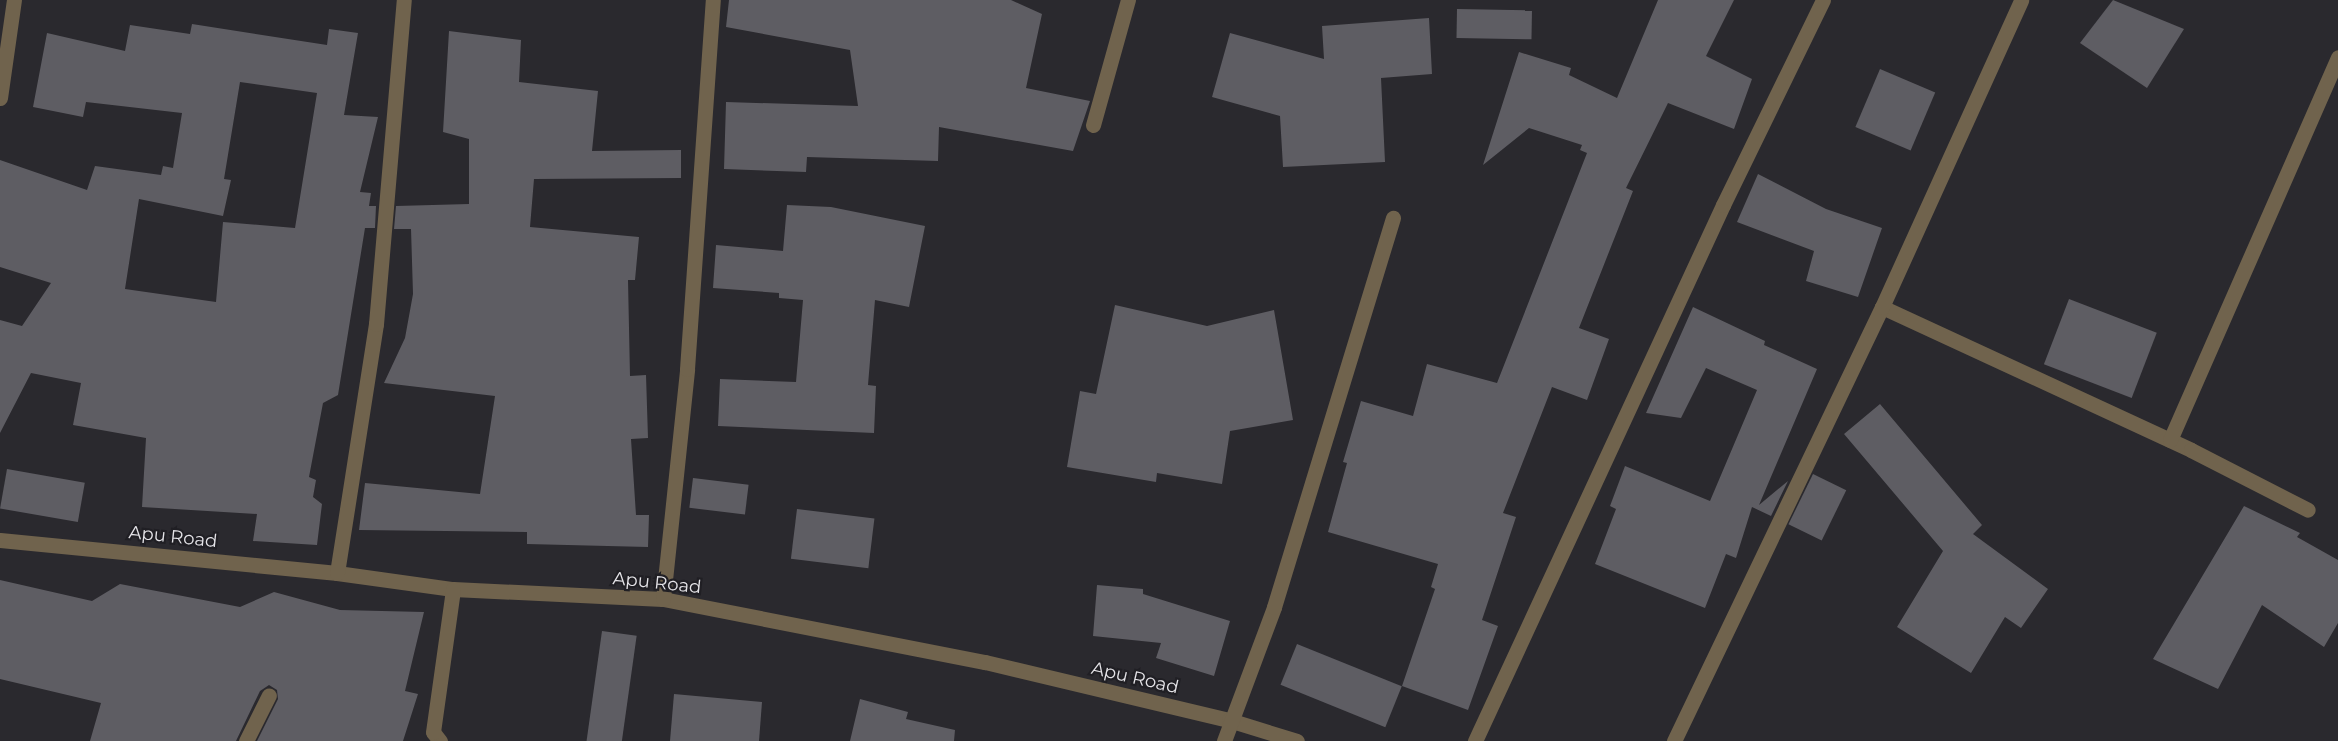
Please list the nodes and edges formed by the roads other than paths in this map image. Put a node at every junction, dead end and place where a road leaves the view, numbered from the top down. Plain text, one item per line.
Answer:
1 (14, 0) edge
2 (404, 0) edge
3 (713, 0) edge
4 (1128, 0) edge
5 (1823, 0) edge
6 (2021, 0) edge
7 (2338, 57) edge
8 (0, 98) edge
9 (1093, 125) dead end
10 (1393, 218) dead end
11 (1882, 307) junction
12 (2170, 440) junction
13 (2308, 510) dead end
14 (0, 540) edge
15 (338, 573) junction
16 (453, 589) junction
17 (663, 599) junction
18 (269, 695) dead end
19 (1229, 720) junction
20 (246, 741) edge
21 (440, 741) edge
22 (1224, 741) edge
23 (1297, 741) edge
24 (1475, 741) edge
25 (1674, 741) edge

1 - 8 street
2 - 15 street
3 - 17 street
4 - 9 street
5 - 24 street
6 - 11 street
7 - 12 street
10 - 19 street
11 - 12 street
11 - 25 street
12 - 13 street
14 - 15 street, Apu Road
15 - 16 street, Apu Road
16 - 17 street, Apu Road
16 - 21 street
17 - 19 street, Apu Road
18 - 20 street
19 - 22 street
19 - 23 street, Apu Road

